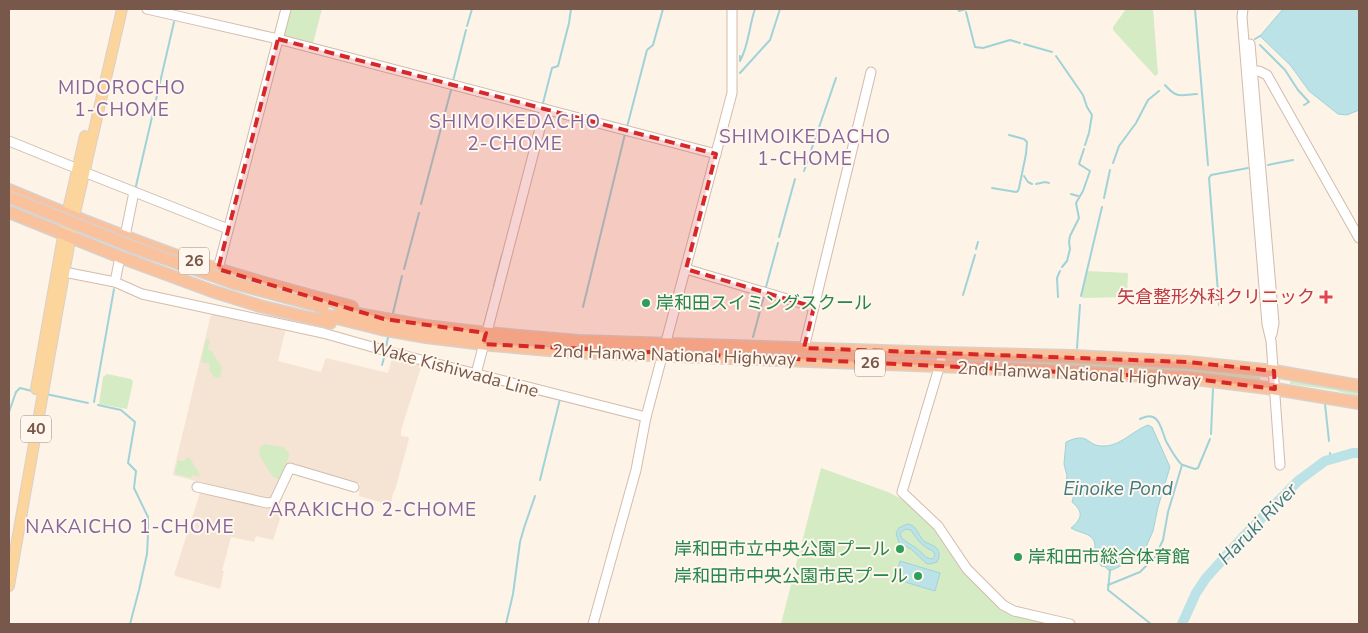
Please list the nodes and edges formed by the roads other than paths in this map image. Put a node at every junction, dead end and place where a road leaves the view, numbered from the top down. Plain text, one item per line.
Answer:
1 (115, 9) edge
2 (122, 9) edge
3 (147, 9) edge
4 (286, 9) edge
5 (732, 9) edge
6 (1244, 9) edge
7 (278, 39) junction
8 (871, 72) dead end
9 (1250, 72) junction
10 (545, 109) junction
11 (9, 141) edge
12 (716, 154) junction
13 (81, 170) junction
14 (9, 190) edge
15 (134, 192) junction
16 (9, 197) edge
17 (9, 204) edge
18 (9, 212) edge
19 (70, 215) junction
20 (228, 228) junction
21 (67, 236) junction
22 (125, 236) junction
23 (1359, 237) edge
24 (120, 257) junction
25 (218, 269) junction
26 (686, 269) junction
27 (60, 272) junction
28 (115, 282) junction
29 (814, 307) junction
30 (322, 311) junction
31 (383, 324) junction
32 (485, 339) junction
33 (666, 343) junction
34 (804, 348) junction
35 (943, 353) junction
36 (663, 354) junction
37 (940, 366) junction
38 (1274, 371) junction
39 (476, 374) junction
40 (1359, 386) edge
41 (1275, 388) junction
42 (1359, 403) edge
43 (646, 417) junction
44 (1280, 465) dead end
45 (197, 487) dead end
46 (354, 487) dead end
47 (9, 545) edge
48 (9, 586) edge
49 (593, 624) edge
50 (1070, 624) edge

1 - 13 main road, 40
2 - 13 main road, 40
3 - 7 street
4 - 7 street
5 - 12 street
6 - 9 street
7 - 10 street
7 - 20 street
8 - 29 street
9 - 23 street
9 - 38 street
10 - 12 street
10 - 32 street
11 - 13 street
12 - 26 street
13 - 15 street
13 - 19 main road, 40
14 - 19 highway, 26
15 - 20 street
15 - 22 street
16 - 30 highway, 2nd Hanwa National Highway / 26, bridge
17 - 30 highway, 2nd Hanwa National Highway / 26
18 - 21 highway, 26
19 - 21 main road, 40
19 - 22 highway, 26
20 - 25 street
21 - 24 highway, 26
21 - 27 main road, 40
22 - 25 highway, 26
24 - 28 street
24 - 31 highway, 26
25 - 31 highway, 26
26 - 29 street
26 - 33 street
27 - 28 street, Wake Kishiwada Line
27 - 47 main road, 40
27 - 48 main road, 40
28 - 39 street, Wake Kishiwada Line
29 - 34 street
30 - 31 highway, 2nd Hanwa National Highway / 26
31 - 32 highway, 2nd Hanwa National Highway / 26
32 - 33 highway, 2nd Hanwa National Highway / 26
32 - 36 highway, 2nd Hanwa National Highway / 26
32 - 39 street
33 - 34 highway, 2nd Hanwa National Highway / 26
33 - 36 street
34 - 35 highway, 2nd Hanwa National Highway / 26
35 - 37 street
35 - 38 highway, 2nd Hanwa National Highway / 26
36 - 37 highway, 2nd Hanwa National Highway / 26
36 - 43 street
37 - 41 highway, 2nd Hanwa National Highway / 26
37 - 50 street
38 - 40 highway, 2nd Hanwa National Highway / 26
38 - 41 street
39 - 43 street, Wake Kishiwada Line
41 - 42 highway, 2nd Hanwa National Highway / 26
41 - 44 street
43 - 49 street
45 - 46 street

